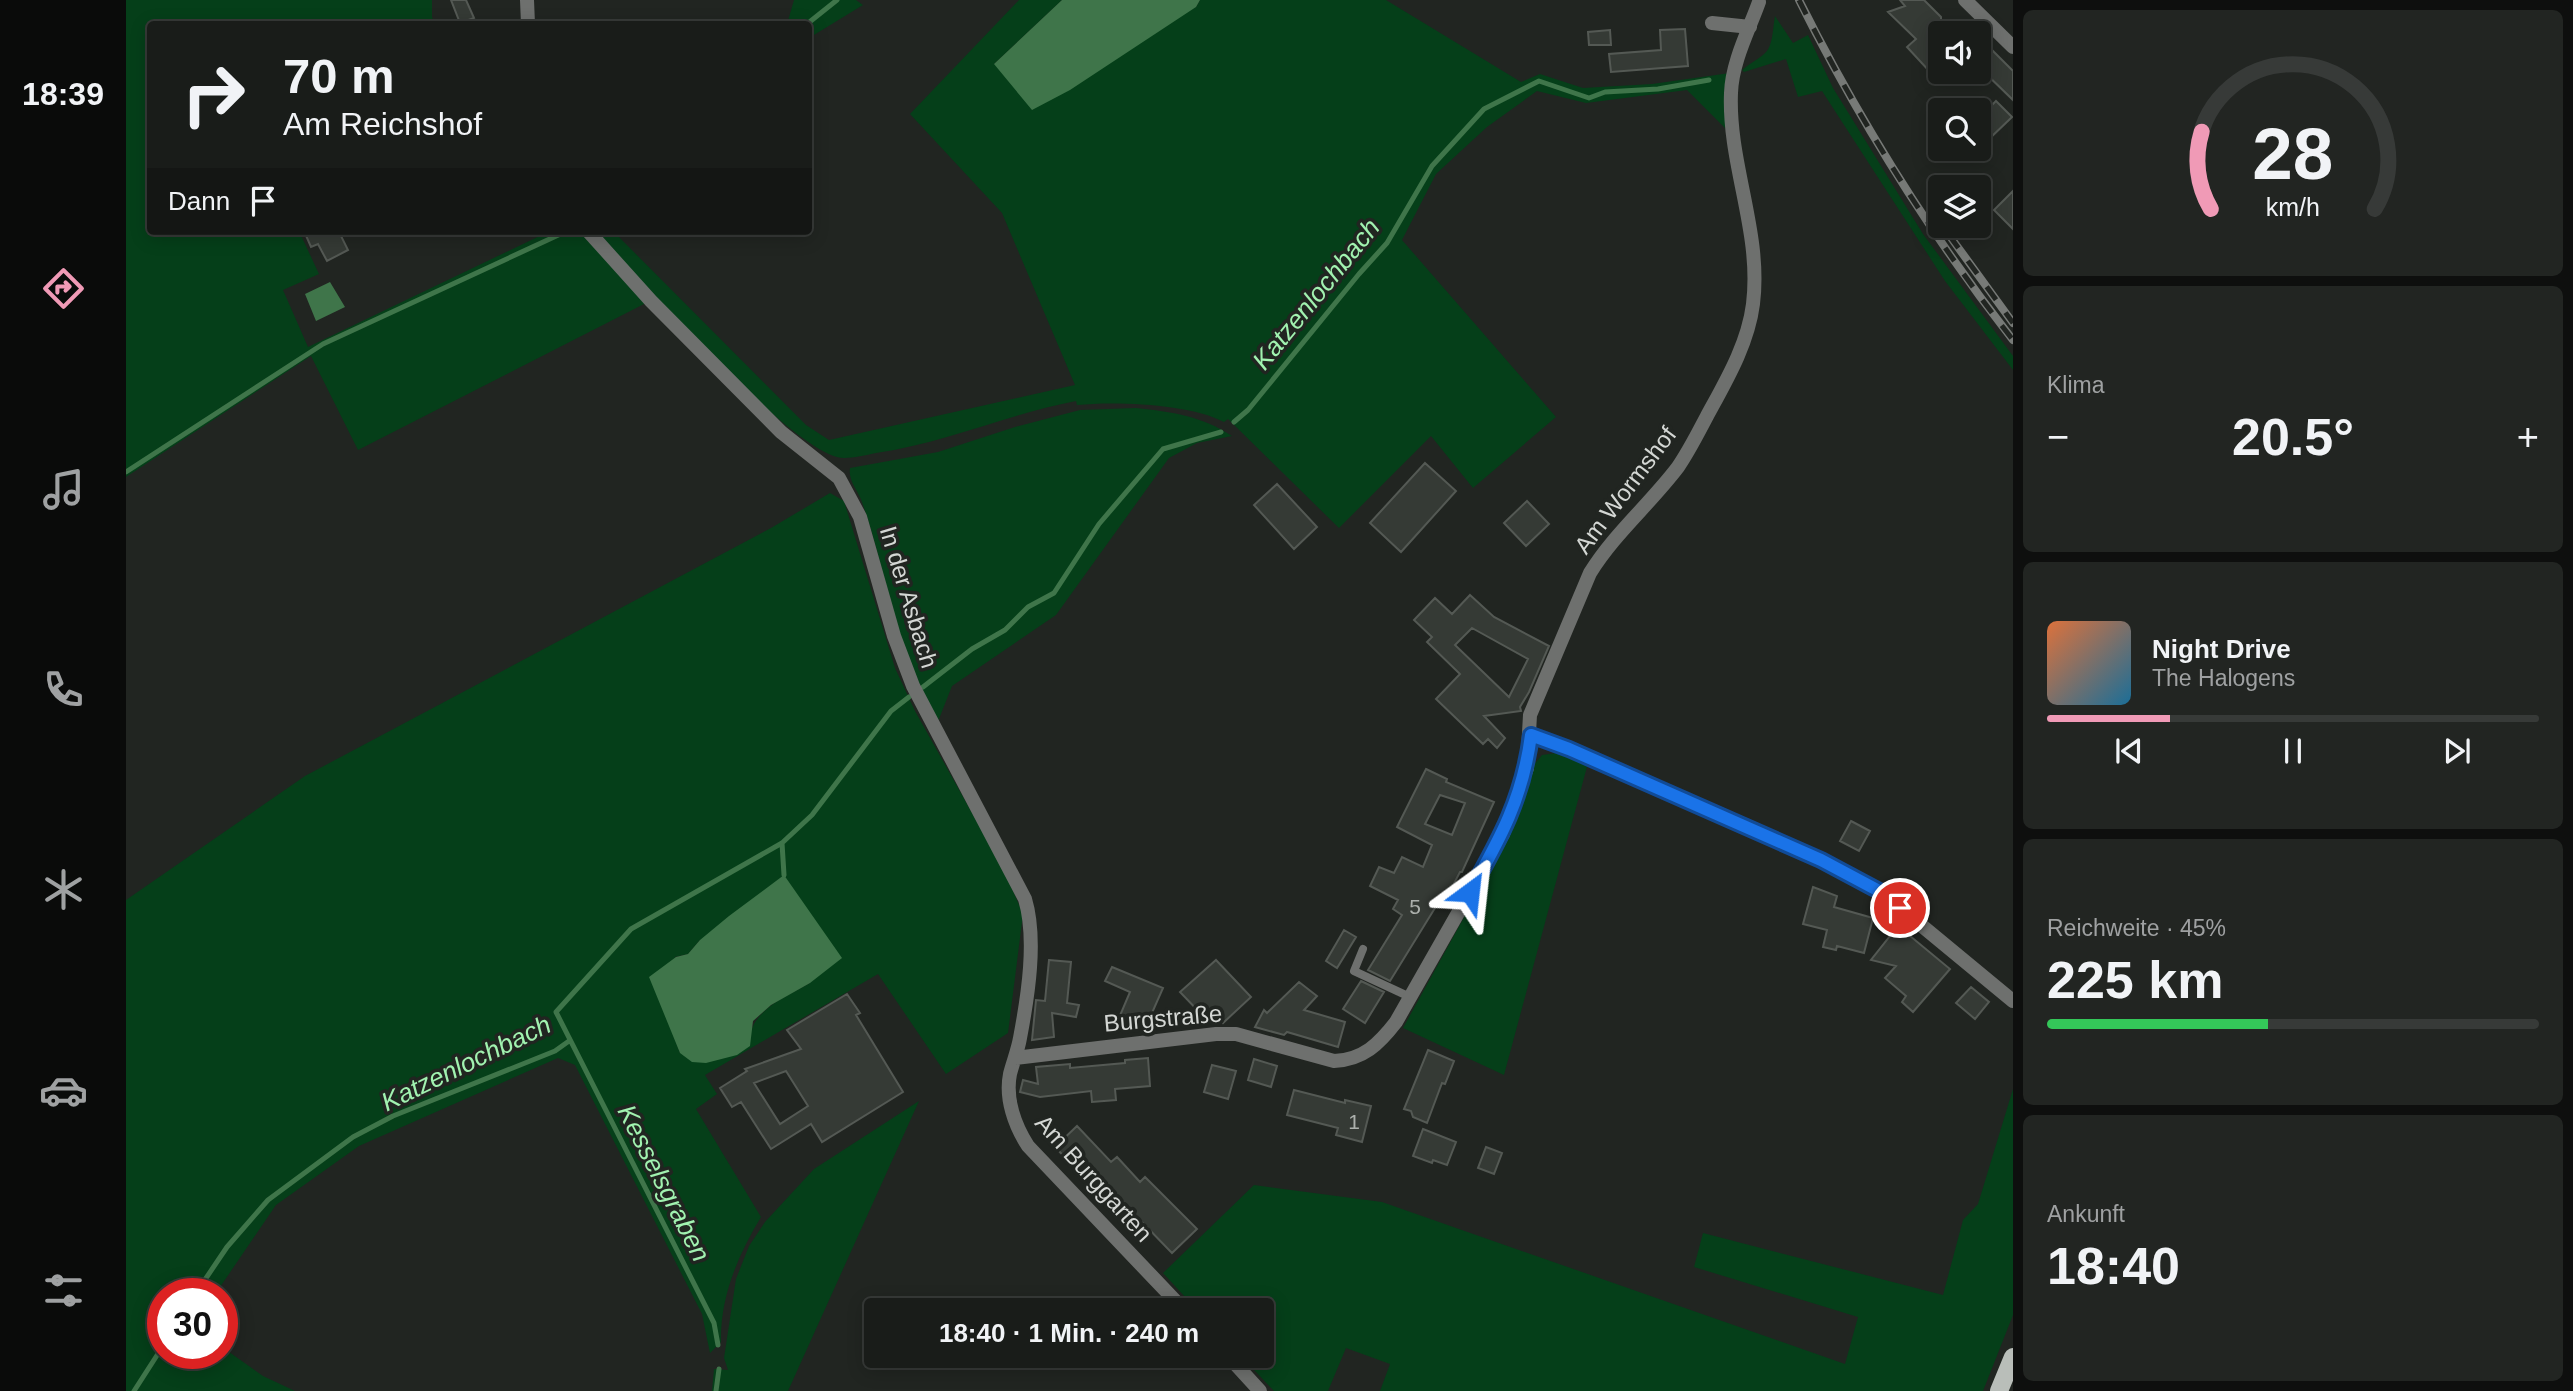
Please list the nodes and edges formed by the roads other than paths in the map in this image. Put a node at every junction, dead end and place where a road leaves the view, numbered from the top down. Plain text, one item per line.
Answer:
1 (527, 0) edge
2 (1965, 0) edge
3 (1759, 2) edge
4 (528, 21) edge
5 (1712, 23) dead end
6 (1750, 27) junction
7 (2013, 47) edge
8 (592, 235) edge
9 (1531, 735) junction
10 (1363, 950) dead end
11 (1410, 997) junction
12 (2013, 1002) edge
13 (1386, 1035) joint
14 (1015, 1058) junction
15 (1173, 1298) edge
16 (2013, 1357) edge
17 (1239, 1368) edge
18 (1260, 1391) edge
19 (1999, 1391) edge

1 - 4 street
2 - 7 street
3 - 6 street, Am Wormshof
5 - 6 street
6 - 9 street, Am Wormshof
8 - 14 street, In der Asbach
9 - 11 street, Am Wormshof
9 - 12 street
10 - 11 lane
11 - 13 street, Am Wormshof
13 - 14 street, Burgstraße
14 - 15 street, Am Burggarten
16 - 19 main road
17 - 18 street

